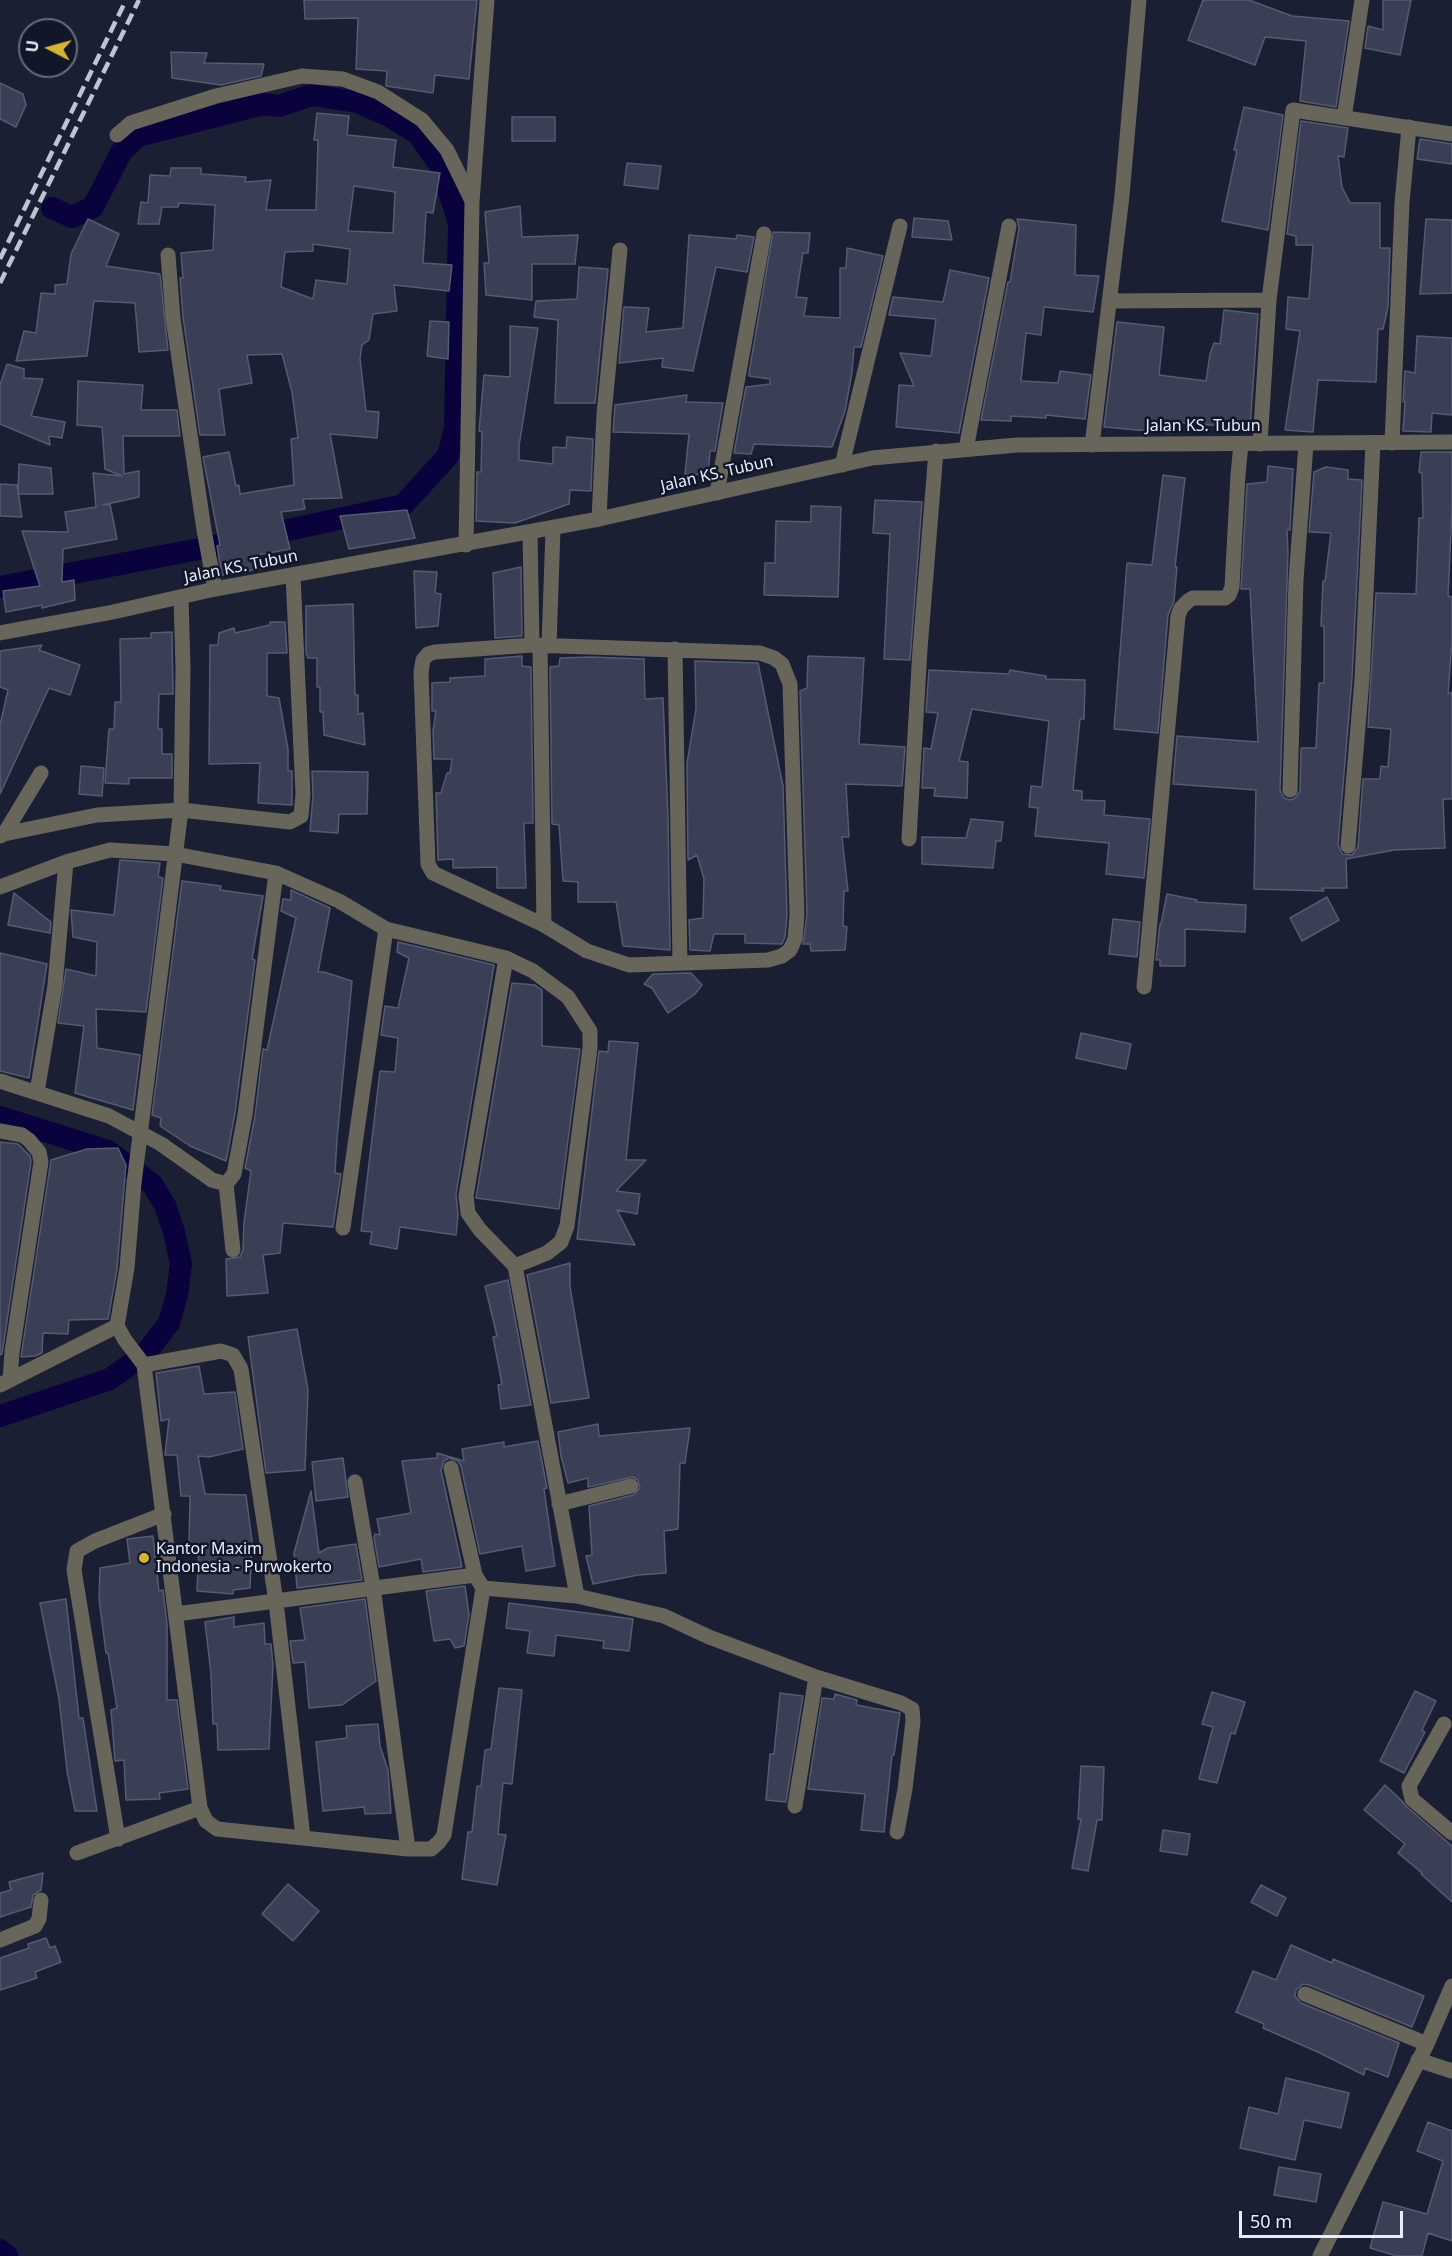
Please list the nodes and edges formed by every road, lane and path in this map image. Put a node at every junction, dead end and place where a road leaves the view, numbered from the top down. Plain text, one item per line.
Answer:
1 (487, 0) edge
2 (1139, 0) edge
3 (1362, 0) edge
4 (1344, 117) junction
5 (1409, 127) junction
6 (1452, 134) edge
7 (117, 135) dead end
8 (472, 202) junction
9 (900, 226) dead end
10 (1009, 226) dead end
11 (764, 234) dead end
12 (620, 250) dead end
13 (168, 255) dead end
14 (1269, 300) junction
15 (1109, 301) junction
16 (1392, 442) junction
17 (1452, 442) edge
18 (1373, 443) junction
19 (1241, 444) junction
20 (1260, 444) junction
21 (1306, 444) junction
22 (1092, 445) junction
23 (966, 448) junction
24 (936, 451) junction
25 (842, 465) junction
26 (717, 493) junction
27 (599, 519) junction
28 (554, 528) junction
29 (530, 532) junction
30 (466, 545) junction
31 (293, 575) junction
32 (215, 589) junction
33 (181, 598) junction
34 (0, 633) edge
35 (541, 646) junction
36 (675, 650) junction
37 (41, 773) dead end
38 (1290, 790) dead end
39 (179, 816) junction
40 (2, 835) edge
41 (909, 839) dead end
42 (1348, 846) dead end
43 (175, 851) junction
44 (66, 862) junction
45 (276, 873) junction
46 (0, 887) edge
47 (544, 925) junction
48 (386, 929) junction
49 (506, 958) junction
50 (680, 963) junction
51 (1144, 987) dead end
52 (0, 1081) edge
53 (37, 1092) junction
54 (0, 1131) edge
55 (140, 1136) junction
56 (226, 1184) junction
57 (343, 1228) dead end
58 (233, 1251) dead end
59 (515, 1266) junction
60 (117, 1326) junction
61 (143, 1363) junction
62 (5, 1382) edge
63 (451, 1468) dead end
64 (355, 1482) dead end
65 (630, 1486) dead end
66 (559, 1504) junction
67 (164, 1514) junction
68 (476, 1575) junction
69 (374, 1587) junction
70 (483, 1588) junction
71 (577, 1596) junction
72 (276, 1602) junction
73 (176, 1614) junction
74 (816, 1677) junction
75 (1444, 1724) dead end
76 (795, 1806) dead end
77 (201, 1808) junction
78 (897, 1832) dead end
79 (1452, 1833) edge
80 (303, 1837) junction
81 (118, 1839) junction
82 (408, 1849) junction
83 (77, 1853) dead end
84 (41, 1900) dead end
85 (0, 1940) edge
86 (1452, 1986) edge
87 (1305, 1994) dead end
88 (1427, 2044) junction
89 (1418, 2060) junction
90 (1452, 2071) edge
91 (1320, 2256) edge

1 - 8 street
2 - 15 street
3 - 4 street
4 - 5 street
4 - 14 street
5 - 6 street
5 - 16 street
7 - 8 street
8 - 30 street
9 - 25 street
10 - 23 street
11 - 26 street
12 - 27 street
13 - 32 street
14 - 15 street
14 - 20 street
15 - 22 street
16 - 17 street, Jalan KS. Tubun
16 - 18 street, Jalan KS. Tubun
18 - 21 street, Jalan KS. Tubun
18 - 42 street
19 - 20 street, Jalan KS. Tubun
19 - 22 street, Jalan KS. Tubun
19 - 51 street
20 - 21 street, Jalan KS. Tubun
21 - 38 street
22 - 23 street, Jalan KS. Tubun
23 - 24 street, Jalan KS. Tubun
24 - 25 street, Jalan KS. Tubun
24 - 41 street
25 - 26 street, Jalan KS. Tubun
26 - 27 street, Jalan KS. Tubun
27 - 28 street, Jalan KS. Tubun
28 - 29 street, Jalan KS. Tubun
28 - 35 street
29 - 30 street, Jalan KS. Tubun
29 - 35 street
30 - 31 street, Jalan KS. Tubun
31 - 32 street, Jalan KS. Tubun
31 - 39 street
32 - 33 street, Jalan KS. Tubun
33 - 34 street, Jalan KS. Tubun
33 - 39 street
35 - 36 street
35 - 47 street
35 - 47 street
36 - 50 street
36 - 50 street
37 - 40 street
39 - 40 street
39 - 43 street
43 - 44 street
43 - 45 street
43 - 55 street
44 - 46 street
44 - 53 street
45 - 48 street
45 - 56 street
47 - 50 street
48 - 49 street
48 - 57 street
49 - 59 street
49 - 59 street
52 - 53 street
53 - 55 street
54 - 62 street
55 - 56 street
55 - 60 street
56 - 58 street
59 - 66 street
60 - 61 street
60 - 62 street
61 - 67 street
61 - 72 street
63 - 68 street
64 - 69 street
65 - 66 street
66 - 71 street
67 - 73 street
67 - 81 street
68 - 69 street
68 - 70 street
69 - 72 street
69 - 82 street
70 - 71 street
70 - 82 street
71 - 74 street
72 - 73 street
72 - 80 street
73 - 77 street
74 - 76 street
74 - 78 street
75 - 79 street
77 - 80 street
77 - 81 street
80 - 82 street
81 - 83 street
84 - 85 street
86 - 88 street
87 - 88 street
88 - 89 street
89 - 90 street
89 - 91 street

